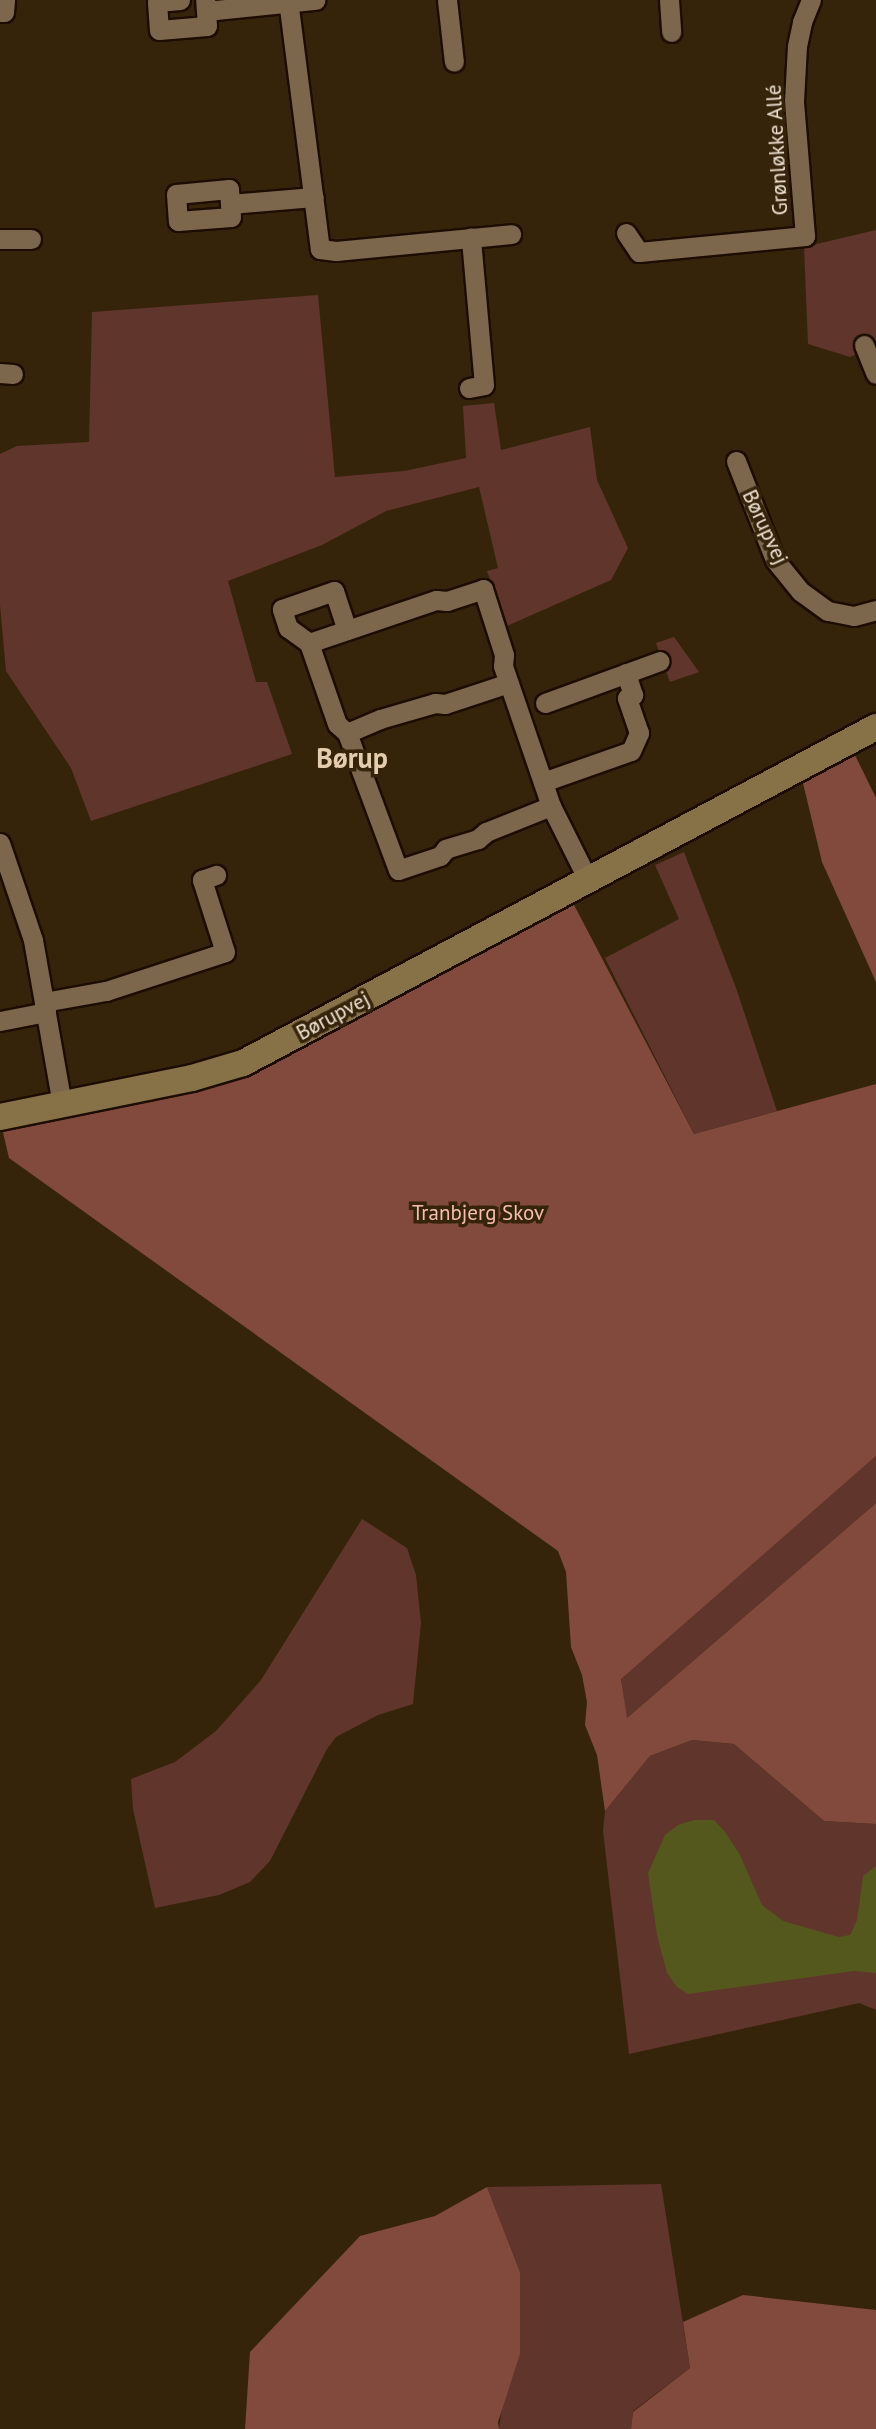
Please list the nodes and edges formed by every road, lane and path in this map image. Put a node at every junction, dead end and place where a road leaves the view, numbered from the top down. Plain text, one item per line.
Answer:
1 (5, 0) edge
2 (180, 0) edge
3 (315, 0) edge
4 (447, 0) edge
5 (669, 0) edge
6 (811, 0) edge
7 (289, 1) edge
8 (205, 5) edge
9 (0, 12) edge
10 (671, 32) dead end
11 (454, 62) dead end
12 (314, 197) junction
13 (230, 204) dead end
14 (626, 233) dead end
15 (511, 234) dead end
16 (471, 238) junction
17 (0, 239) edge
18 (32, 240) dead end
19 (864, 345) dead end
20 (876, 374) edge
21 (469, 388) dead end
22 (736, 461) dead end
23 (876, 610) edge
24 (347, 629) junction
25 (309, 643) junction
26 (660, 661) dead end
27 (626, 673) junction
28 (509, 683) junction
29 (545, 703) dead end
30 (876, 727) edge
31 (347, 733) junction
32 (543, 782) junction
33 (551, 806) junction
34 (0, 844) edge
35 (216, 875) dead end
36 (587, 880) junction
37 (45, 1007) junction
38 (0, 1021) edge
39 (62, 1105) junction
40 (0, 1117) edge

1 - 9 street
2 - 8 street
3 - 7 street
4 - 11 street
5 - 10 street
6 - 14 street, Grønløkke Allé
7 - 8 street
7 - 12 street
12 - 13 street
12 - 16 street
15 - 16 street
16 - 21 street
17 - 18 street
19 - 20 street
22 - 23 street, Børupvej
24 - 25 street
24 - 25 street
24 - 28 street
25 - 31 street
26 - 27 street
27 - 29 street
27 - 32 street
28 - 31 street
28 - 32 street
30 - 36 street, Børupvej
31 - 33 street
32 - 33 street
33 - 36 street
34 - 37 street
35 - 37 street
36 - 39 street, Børupvej
37 - 38 street
37 - 39 street
39 - 40 street, Børupvej

